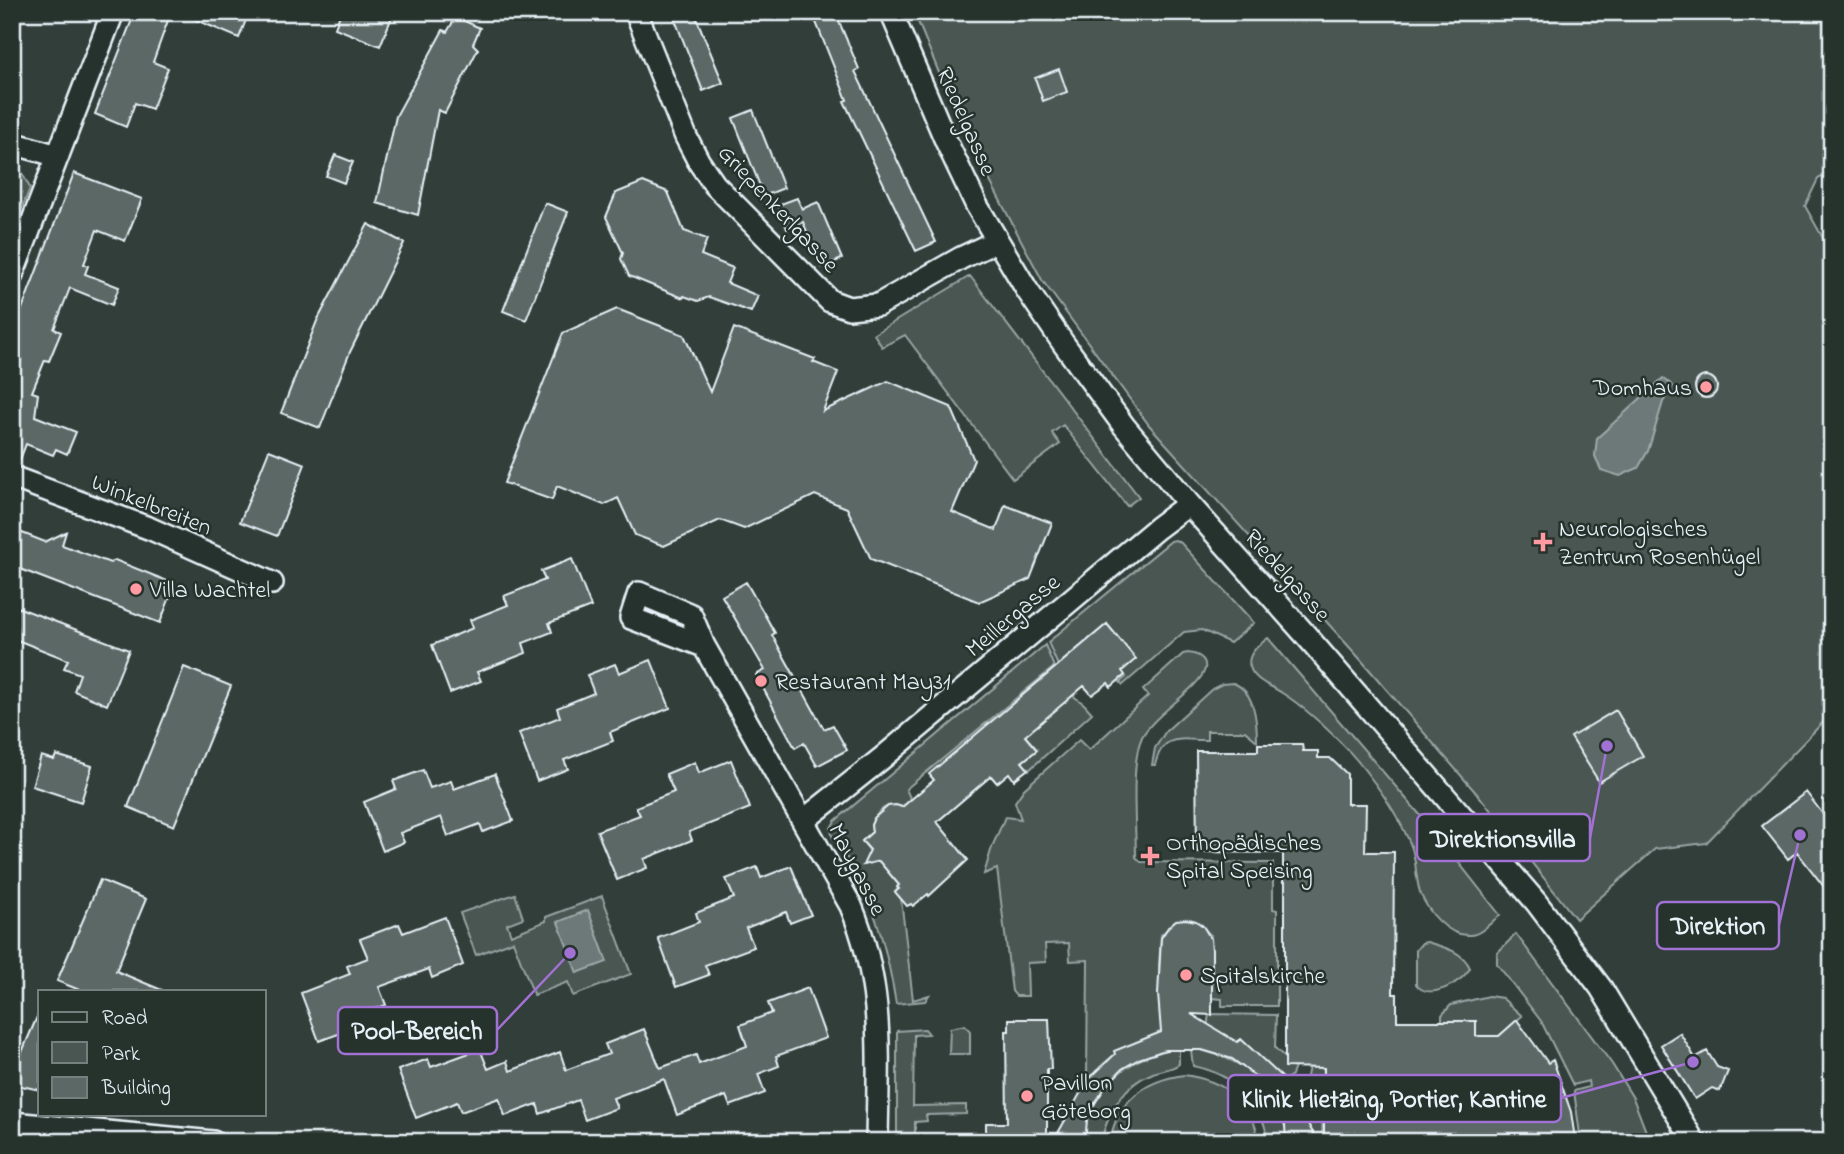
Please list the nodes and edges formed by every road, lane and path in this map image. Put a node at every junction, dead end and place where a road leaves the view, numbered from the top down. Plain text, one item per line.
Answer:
1 (113, 12) edge
2 (636, 12) edge
3 (891, 12) edge
4 (12, 143) edge
5 (58, 156) junction
6 (997, 241) junction
7 (12, 275) edge
8 (12, 477) edge
9 (1189, 504) junction
10 (272, 583) dead end
11 (704, 646) dead end
12 (803, 821) junction
13 (12, 1123) edge
14 (213, 1142) edge
15 (877, 1142) edge
16 (1694, 1142) edge

1 - 5 street
2 - 6 street, Griepenkerlgasse
3 - 6 street, Riedelgasse
4 - 5 street
5 - 7 street
6 - 9 street, Riedelgasse
8 - 10 street, Winkelbreiten
9 - 12 street, Meillergasse
9 - 16 street, Riedelgasse
11 - 12 street, Maygasse
12 - 15 street, Maygasse
13 - 14 street

